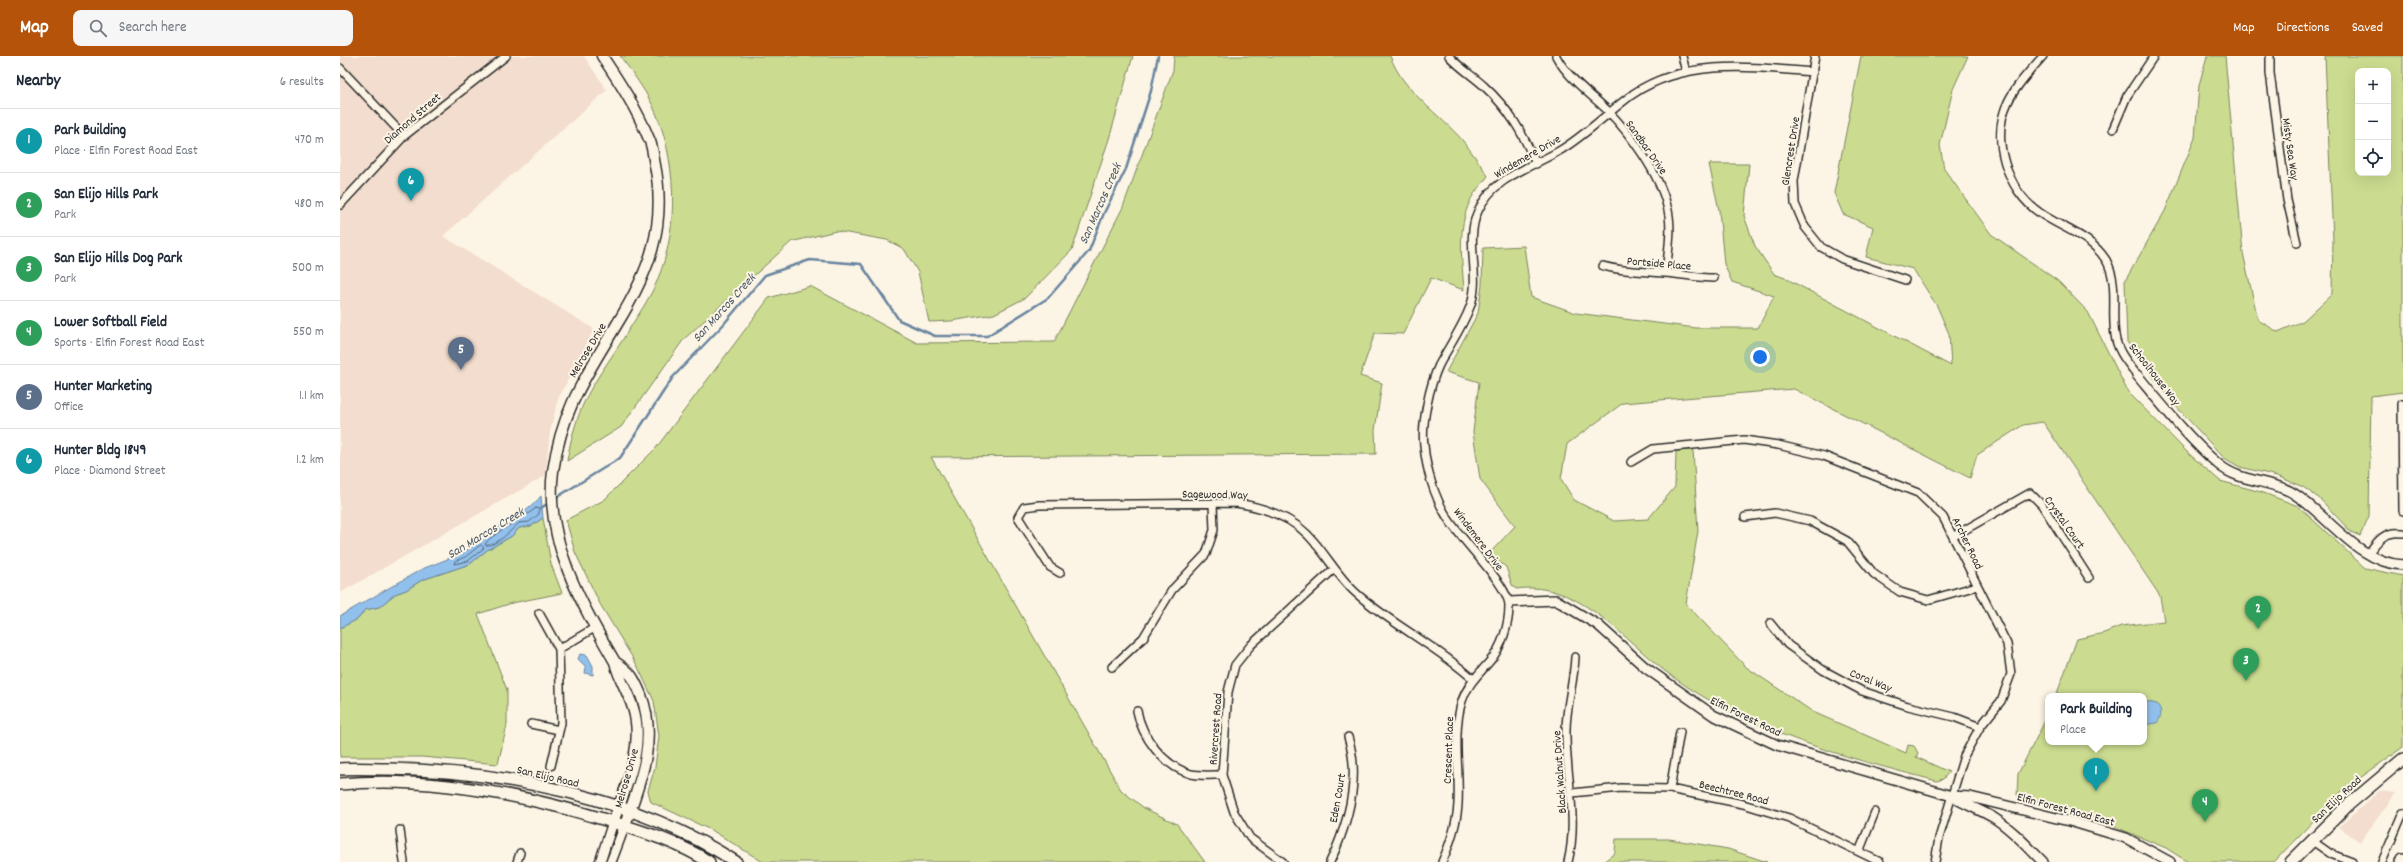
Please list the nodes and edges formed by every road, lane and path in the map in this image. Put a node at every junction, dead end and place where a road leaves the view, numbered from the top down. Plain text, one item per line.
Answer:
1 (506, 56) edge
2 (602, 56) edge
3 (1449, 56) edge
4 (1556, 56) edge
5 (1682, 56) edge
6 (1815, 56) edge
7 (2043, 56) edge
8 (2154, 56) edge
9 (2270, 56) edge
10 (340, 68) edge
11 (1686, 72) junction
12 (1813, 72) junction
13 (1609, 113) junction
14 (2113, 129) dead end
15 (404, 136) junction
16 (1536, 164) junction
17 (340, 205) edge
18 (2297, 243) dead end
19 (1603, 266) dead end
20 (1666, 273) junction
21 (1714, 278) dead end
22 (1905, 280) dead end
23 (2137, 375) joint
24 (2402, 404) dead end
25 (2403, 427) edge
26 (1631, 462) dead end
27 (2403, 489) edge
28 (1213, 504) junction
29 (2403, 511) edge
30 (1745, 517) dead end
31 (2403, 533) edge
32 (1954, 536) junction
33 (2368, 554) junction
34 (2403, 565) edge
35 (1334, 569) junction
36 (1060, 573) dead end
37 (2089, 578) dead end
38 (1977, 586) junction
39 (1510, 602) junction
40 (539, 613) dead end
41 (1770, 623) dead end
42 (596, 627) junction
43 (559, 649) junction
44 (1575, 657) dead end
45 (615, 662) junction
46 (1112, 667) dead end
47 (1473, 679) junction
48 (1137, 711) dead end
49 (530, 724) dead end
50 (1980, 727) junction
51 (559, 730) junction
52 (1680, 732) dead end
53 (1348, 737) dead end
54 (2403, 759) edge
55 (551, 766) dead end
56 (340, 769) edge
57 (1222, 775) junction
58 (340, 784) edge
59 (1670, 789) junction
60 (1572, 793) junction
61 (1952, 796) junction
62 (618, 808) junction
63 (630, 811) junction
64 (1875, 812) dead end
65 (2403, 813) edge
66 (613, 822) junction
67 (625, 825) junction
68 (400, 830) dead end
69 (2311, 840) junction
70 (1859, 852) junction
71 (520, 853) dead end
72 (404, 862) edge
73 (517, 862) edge
74 (600, 862) edge
75 (611, 862) edge
76 (710, 862) edge
77 (736, 862) edge
78 (1283, 862) edge
79 (1330, 862) edge
80 (1442, 862) edge
81 (1568, 862) edge
82 (1880, 862) edge
83 (1935, 862) edge
84 (2043, 862) edge
85 (2170, 862) edge
86 (2291, 862) edge
87 (2352, 862) edge
88 (2382, 862) edge

1 - 15 street, Diamond Street
2 - 42 main road, Melrose Drive
3 - 16 street
4 - 13 street, Sandbar Drive
5 - 11 street
6 - 12 street, Glencrest Drive
7 - 23 street, Schoolhouse Way
8 - 14 street
9 - 18 street, Misty Sea Way
10 - 15 street
11 - 12 street, Windemere Drive
11 - 13 street, Windemere Drive
12 - 22 street, Glencrest Drive
13 - 16 street, Windemere Drive
13 - 20 street, Sandbar Drive
15 - 17 street, Diamond Street
16 - 39 street, Windemere Drive
19 - 20 street, Portside Place
20 - 21 street, Portside Place
23 - 33 street, Schoolhouse Way
24 - 25 street
25 - 27 street
26 - 32 street, Archer Road
27 - 29 street
28 - 35 street, Sagewood Way
28 - 36 street, Sagewood Way
28 - 46 street
30 - 38 street
31 - 33 street
32 - 37 street, Crystal Court
32 - 38 street, Archer Road
33 - 34 street, Schoolhouse Way
35 - 47 street, Sagewood Way
35 - 57 street, Rivercrest Road
38 - 50 street, Archer Road
39 - 47 street, Crescent Place
39 - 61 street, Elfin Forest Road
40 - 43 street
41 - 50 street, Coral Way
42 - 43 street
42 - 45 main road, Melrose Drive
43 - 51 street
44 - 60 street, Black Walnut Drive
45 - 62 main road, Melrose Drive
45 - 63 main road, Melrose Drive
47 - 80 street, Crescent Place
48 - 57 street
49 - 51 street
50 - 61 street, Archer Road
51 - 55 street
52 - 59 street
53 - 79 street, Eden Court
54 - 69 main road, San Elijo Road
56 - 62 main road, San Elijo Road
57 - 78 street, Rivercrest Road
58 - 66 main road
59 - 60 street, Beechtree Road
59 - 70 street, Beechtree Road
60 - 81 street, Black Walnut Drive
61 - 83 street, Archer Road
61 - 84 street
61 - 85 street, Elfin Forest Road East
62 - 63 main road, San Elijo Road
62 - 66 main road, Melrose Drive
63 - 67 main road, Melrose Drive
63 - 77 main road, San Elijo Road
64 - 70 street
65 - 88 street
66 - 67 main road
66 - 74 street
67 - 75 street, Melrose Drive
67 - 76 main road
68 - 72 street
69 - 86 main road, San Elijo Road
69 - 87 street
70 - 82 street, Beechtree Road
71 - 73 street

